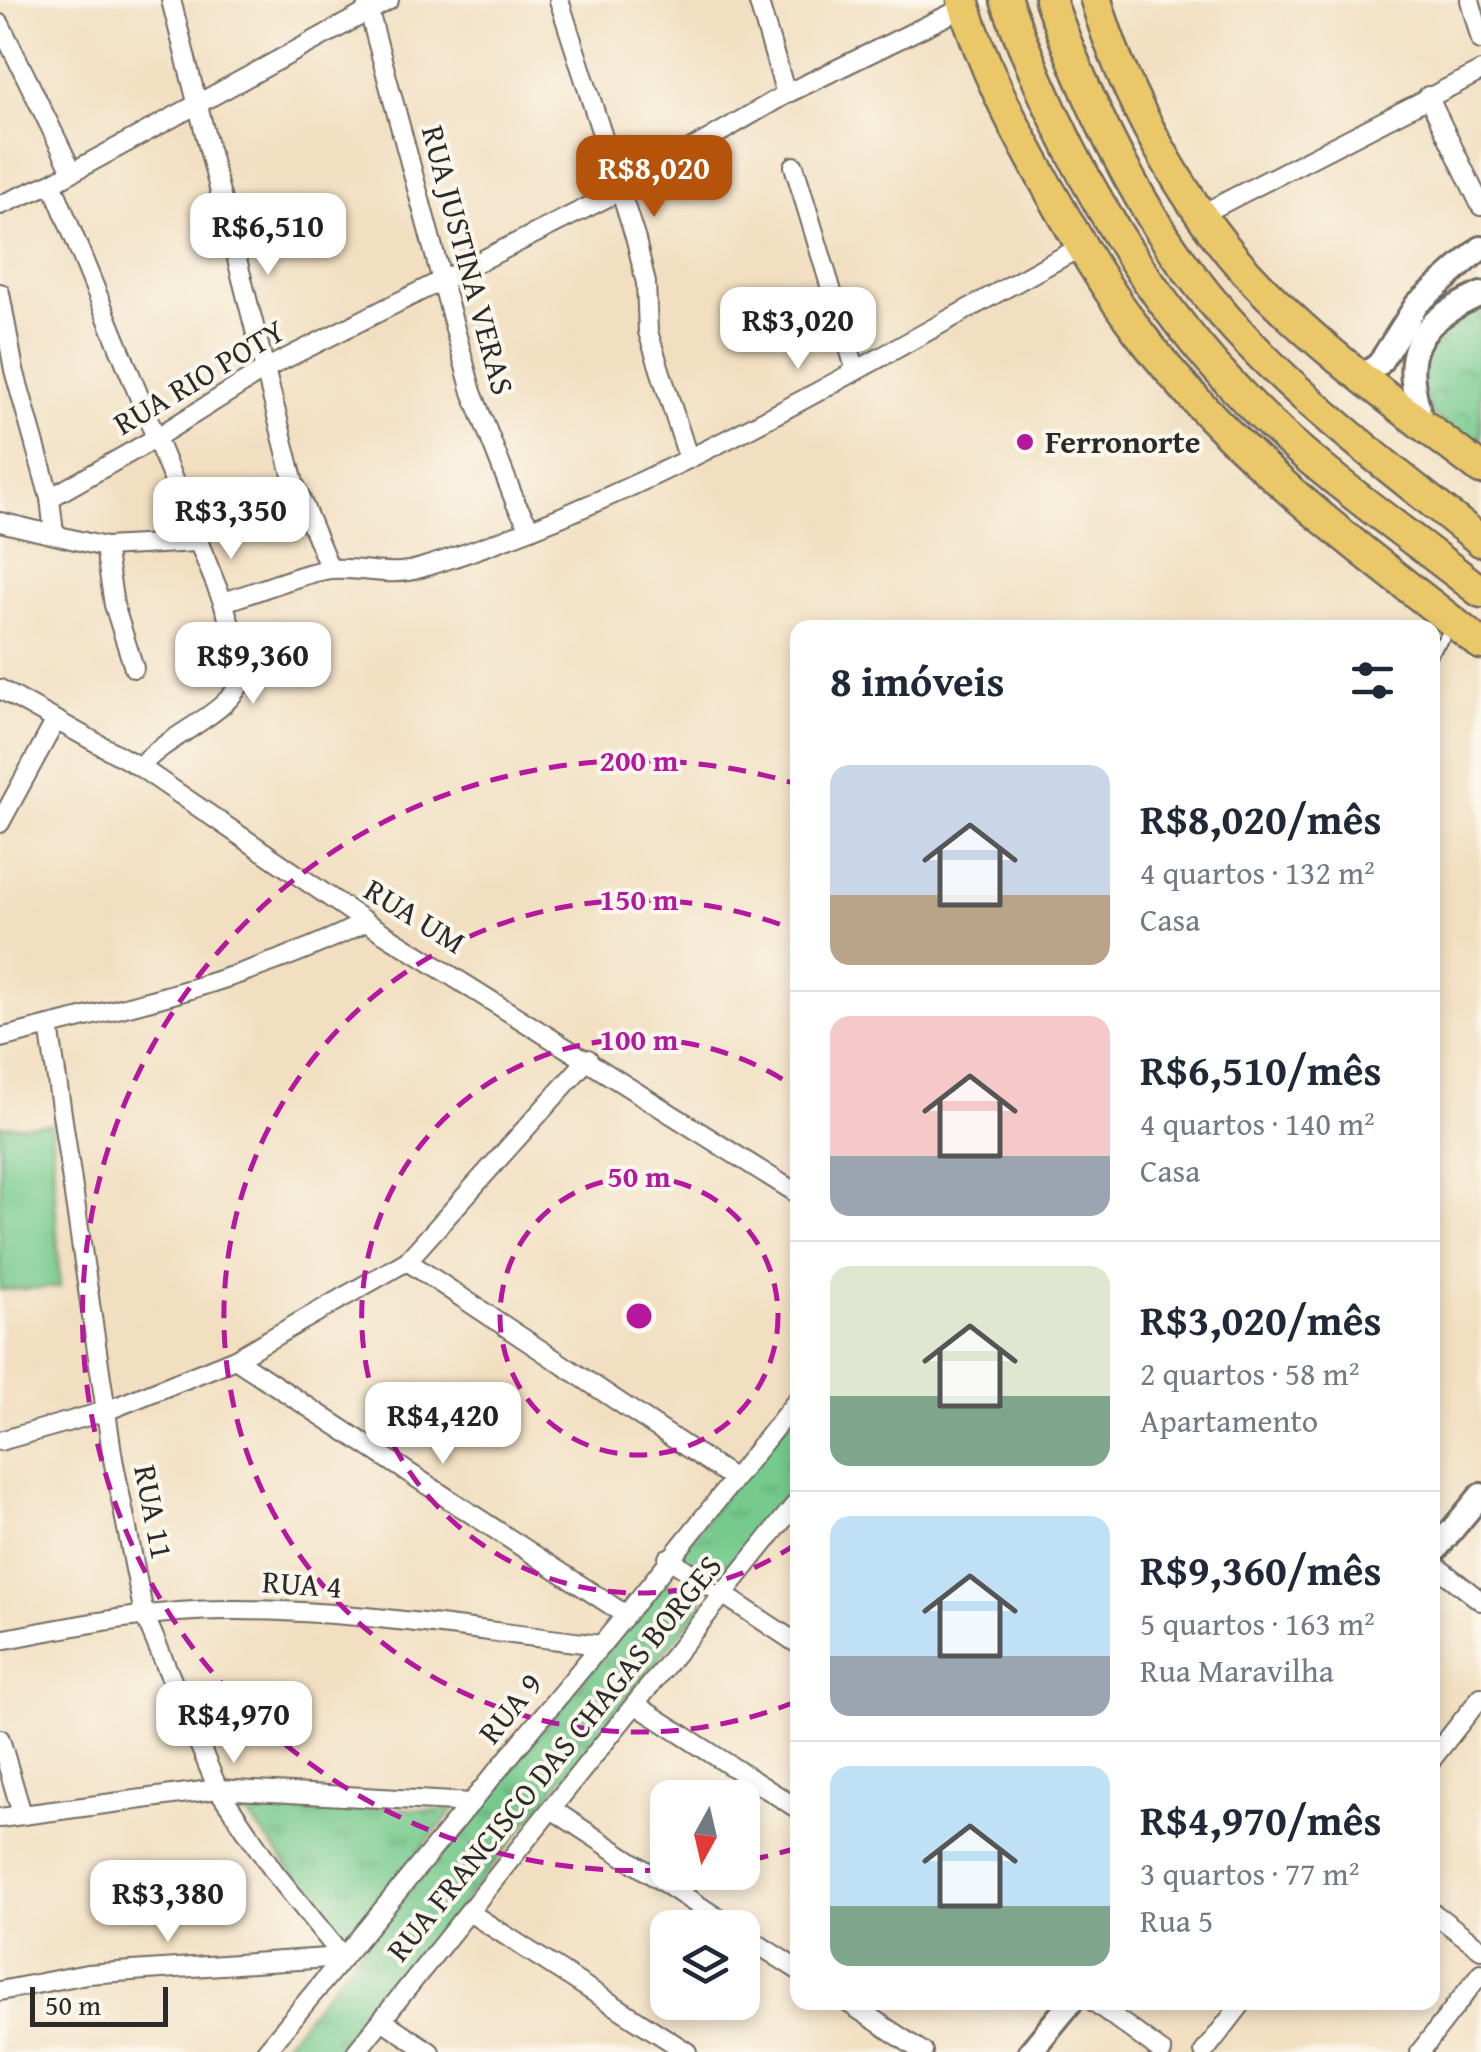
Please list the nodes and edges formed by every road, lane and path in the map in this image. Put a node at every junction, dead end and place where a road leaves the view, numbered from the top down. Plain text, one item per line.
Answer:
1 (171, 0) edge
2 (389, 0) edge
3 (559, 0) edge
4 (758, 0) edge
5 (1006, 0) edge
6 (1050, 0) edge
7 (1096, 0) edge
8 (1470, 0) edge
9 (964, 4) edge
10 (368, 6) edge
11 (0, 24) edge
12 (1481, 40) edge
13 (1481, 71) edge
14 (786, 94) junction
15 (1428, 96) junction
16 (199, 102) junction
17 (794, 166) dead end
18 (72, 171) junction
19 (52, 183) junction
20 (618, 192) junction
21 (0, 205) edge
22 (1481, 206) edge
23 (1202, 214) junction
24 (1081, 247) junction
25 (1481, 248) edge
26 (1459, 264) junction
27 (441, 278) junction
28 (0, 293) edge
29 (1476, 296) edge
30 (266, 368) junction
31 (855, 368) junction
32 (1357, 373) junction
33 (1422, 424) junction
34 (154, 440) junction
35 (688, 458) junction
36 (1481, 469) edge
37 (50, 498) junction
38 (0, 522) edge
39 (531, 529) junction
40 (54, 534) junction
41 (1481, 541) edge
42 (196, 542) junction
43 (105, 547) junction
44 (330, 569) junction
45 (1481, 592) edge
46 (223, 602) junction
47 (1455, 624) junction
48 (1440, 643) edge
49 (1481, 644) edge
50 (134, 668) dead end
51 (0, 688) edge
52 (56, 720) junction
53 (140, 767) junction
54 (0, 823) edge
55 (366, 922) junction
56 (49, 1026) junction
57 (0, 1038) edge
58 (588, 1059) junction
59 (790, 1189) edge
60 (406, 1261) junction
61 (235, 1358) junction
62 (790, 1408) edge
63 (106, 1410) junction
64 (0, 1440) edge
65 (733, 1478) junction
66 (1481, 1495) edge
67 (790, 1510) edge
68 (1440, 1544) edge
69 (668, 1558) junction
70 (1440, 1569) edge
71 (723, 1595) junction
72 (1481, 1601) edge
73 (144, 1614) junction
74 (626, 1615) junction
75 (790, 1639) edge
76 (0, 1640) edge
77 (600, 1644) junction
78 (1481, 1696) edge
79 (636, 1705) junction
80 (0, 1739) edge
81 (1440, 1748) edge
82 (218, 1789) junction
83 (471, 1803) junction
84 (790, 1804) edge
85 (553, 1810) junction
86 (22, 1814) junction
87 (0, 1818) edge
88 (705, 1910) edge
89 (469, 1912) junction
90 (1440, 1918) edge
91 (760, 1946) edge
92 (1481, 1949) edge
93 (343, 1957) junction
94 (790, 1965) edge
95 (1481, 1973) edge
96 (0, 1991) edge
97 (860, 2010) edge
98 (1064, 2010) edge
99 (1105, 2010) edge
100 (1237, 2010) edge
101 (382, 2020) junction
102 (265, 2052) edge
103 (356, 2052) edge
104 (430, 2052) edge
105 (687, 2052) edge
106 (924, 2052) edge
107 (1030, 2052) edge
108 (1162, 2052) edge
109 (1204, 2052) edge
110 (1420, 2052) edge

1 - 16 street
2 - 10 street
3 - 20 street
4 - 14 street
5 - 45 main road
6 - 41 main road
7 - 23 main road
8 - 12 street
9 - 14 street, RUA RIO POTY
9 - 24 main road
10 - 16 street
10 - 27 street, RUA JUSTINA VERAS
11 - 18 street
13 - 15 street
14 - 20 street, RUA RIO POTY
15 - 22 street
15 - 23 street
16 - 18 street
16 - 30 street
17 - 31 street
18 - 19 street
19 - 21 street
19 - 34 street
20 - 27 street, RUA RIO POTY
20 - 35 street
23 - 32 main road
24 - 31 street
24 - 47 main road
25 - 26 street
26 - 29 street
26 - 32 street
27 - 30 street, RUA RIO POTY
27 - 39 street, RUA JUSTINA VERAS
28 - 37 street
29 - 33 street
30 - 34 street, RUA RIO POTY
30 - 44 street
31 - 35 street
32 - 33 main road
33 - 36 main road
34 - 37 street, RUA RIO POTY
34 - 42 street
35 - 39 street
37 - 40 street
38 - 40 street
39 - 44 street
40 - 43 street
42 - 43 street
42 - 46 street
43 - 50 street
44 - 46 street
46 - 53 street
47 - 48 lane
47 - 49 main road
51 - 52 street, RUA UM
52 - 53 street, RUA UM
52 - 54 street
53 - 55 street, RUA UM
55 - 56 street
55 - 58 street, RUA UM
56 - 57 street
56 - 63 street, RUA 11
58 - 59 street, RUA UM
58 - 60 street
60 - 61 street
60 - 65 street
61 - 63 street
61 - 74 street
62 - 65 street, RUA 9
63 - 64 street
63 - 73 street, RUA 11
65 - 69 street, RUA 9
66 - 68 street
67 - 71 street, RUA FRANCISCO DAS CHAGAS BORGES
69 - 71 street
69 - 74 street, RUA 9
70 - 72 street
71 - 75 street
71 - 79 street, RUA FRANCISCO DAS CHAGAS BORGES
73 - 76 street, RUA 4
73 - 77 street, RUA 4
73 - 82 street, RUA 11
74 - 77 street, RUA 9
77 - 83 street, RUA 9
78 - 81 street
79 - 84 street
79 - 85 street, RUA FRANCISCO DAS CHAGAS BORGES
80 - 86 street
82 - 83 street
82 - 86 street
82 - 93 street, RUA 11
83 - 93 street, RUA 9
85 - 88 street
85 - 89 street, RUA FRANCISCO DAS CHAGAS BORGES
86 - 87 street
89 - 101 street, RUA FRANCISCO DAS CHAGAS BORGES
89 - 105 street
90 - 92 street
91 - 94 street
93 - 96 street
93 - 102 street, RUA 9
95 - 110 street
97 - 106 street
98 - 107 street
99 - 108 street
100 - 109 street
101 - 103 street, RUA FRANCISCO DAS CHAGAS BORGES
101 - 104 street

